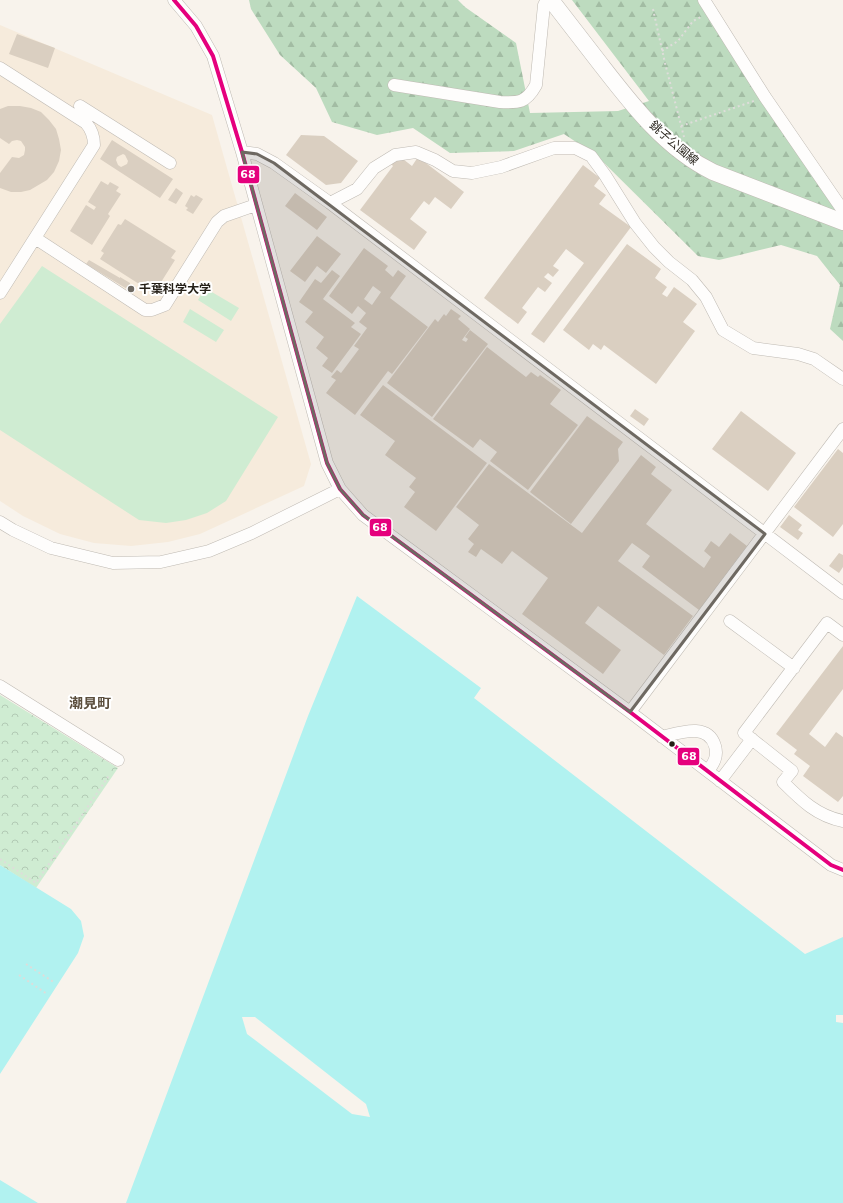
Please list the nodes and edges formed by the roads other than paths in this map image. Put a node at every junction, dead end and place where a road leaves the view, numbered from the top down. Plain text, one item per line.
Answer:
1 (174, 0) edge
2 (547, 0) edge
3 (551, 0) edge
4 (704, 0) edge
5 (0, 68) edge
6 (394, 85) dead end
7 (80, 106) dead end
8 (242, 152) junction
9 (170, 163) dead end
10 (330, 203) junction
11 (256, 205) junction
12 (843, 215) edge
13 (843, 222) edge
14 (35, 238) junction
15 (0, 293) edge
16 (843, 379) edge
17 (843, 429) edge
18 (340, 490) junction
19 (0, 522) edge
20 (765, 534) junction
21 (843, 593) edge
22 (730, 621) dead end
23 (843, 635) edge
24 (794, 668) junction
25 (0, 686) edge
26 (630, 712) junction
27 (662, 737) junction
28 (752, 739) junction
29 (118, 760) dead end
30 (708, 771) junction
31 (720, 781) junction
32 (843, 821) edge
33 (843, 870) edge

1 - 8 street
2 - 6 street
3 - 13 main road, 銚子公園線
4 - 12 street
5 - 14 street
7 - 9 street
8 - 10 street
8 - 11 street
10 - 16 street
10 - 20 street
11 - 14 street
11 - 18 street
14 - 15 street
17 - 20 street
18 - 19 street
18 - 26 street
20 - 21 street
20 - 26 street
22 - 24 street
23 - 24 street
24 - 28 street
25 - 29 street
26 - 27 street
27 - 30 street
27 - 30 street
28 - 31 street
28 - 32 street
30 - 31 street
31 - 33 street

